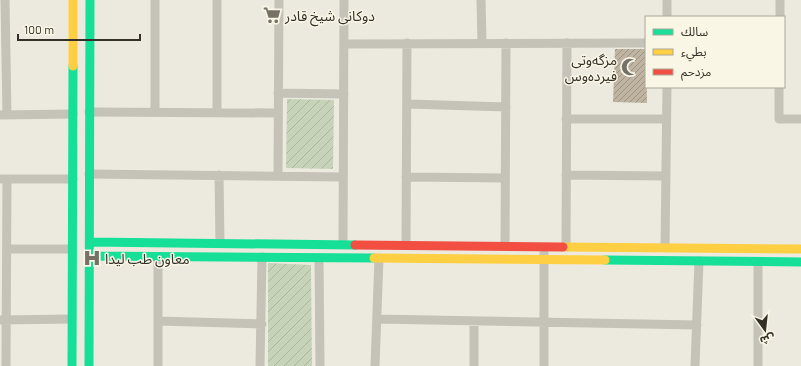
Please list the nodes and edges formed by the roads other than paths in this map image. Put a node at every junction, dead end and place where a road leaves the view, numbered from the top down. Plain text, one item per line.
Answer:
1 (5, 0) edge
2 (73, 0) edge
3 (90, 0) edge
4 (155, 0) edge
5 (217, 0) edge
6 (279, 0) edge
7 (344, 0) edge
8 (481, 0) edge
9 (667, 0) edge
10 (780, 0) edge
11 (667, 16) edge
12 (780, 16) edge
13 (482, 43) junction
14 (506, 43) junction
15 (567, 43) junction
16 (645, 43) edge
17 (344, 44) junction
18 (407, 44) junction
19 (73, 74) junction
20 (89, 74) junction
21 (666, 88) edge
22 (779, 88) edge
23 (278, 93) junction
24 (344, 94) junction
25 (408, 104) junction
26 (506, 107) junction
27 (89, 112) junction
28 (155, 112) junction
29 (217, 113) junction
30 (278, 113) junction
31 (73, 114) junction
32 (3, 115) edge
33 (566, 119) junction
34 (666, 119) junction
35 (801, 119) edge
36 (88, 174) junction
37 (218, 175) junction
38 (566, 175) junction
39 (278, 176) junction
40 (666, 176) junction
41 (343, 177) junction
42 (406, 177) junction
43 (505, 178) junction
44 (4, 179) edge
45 (73, 179) junction
46 (90, 242) junction
47 (220, 243) junction
48 (343, 244) junction
49 (406, 245) junction
50 (505, 246) junction
51 (544, 246) junction
52 (566, 246) junction
53 (665, 247) junction
54 (7, 249) junction
55 (72, 249) junction
56 (801, 249) edge
57 (89, 256) junction
58 (158, 256) junction
59 (262, 257) junction
60 (319, 258) junction
61 (379, 258) junction
62 (544, 260) junction
63 (699, 261) junction
64 (758, 262) junction
65 (801, 262) edge
66 (72, 319) junction
67 (377, 319) junction
68 (3, 320) edge
69 (158, 321) junction
70 (474, 321) junction
71 (544, 322) junction
72 (262, 324) junction
73 (697, 325) junction
74 (6, 366) edge
75 (72, 366) edge
76 (89, 366) edge
77 (158, 366) edge
78 (260, 366) edge
79 (320, 366) edge
80 (375, 366) edge
81 (474, 366) edge
82 (544, 366) edge
83 (695, 366) edge
84 (758, 366) edge

1 - 32 street
2 - 19 street
3 - 20 street
4 - 28 street
5 - 29 street
6 - 23 street
7 - 17 street
8 - 13 street
9 - 11 street
10 - 12 street
13 - 14 street
13 - 18 street
14 - 15 street
14 - 26 street
15 - 16 street
15 - 33 street
17 - 18 street
17 - 24 street
18 - 25 street
19 - 20 street
19 - 31 street
20 - 27 street
21 - 34 street
22 - 35 street
23 - 24 street
23 - 30 street
24 - 41 street
25 - 26 street
25 - 42 street
26 - 43 street
27 - 28 street
27 - 36 street
28 - 29 street
29 - 30 street
30 - 39 street
31 - 32 street
31 - 45 street
33 - 34 street
33 - 38 street
34 - 40 street
36 - 37 street
36 - 46 street
37 - 39 street
37 - 47 street
38 - 40 street
38 - 52 street
39 - 41 street
40 - 53 street
41 - 48 street
42 - 43 street
42 - 49 street
43 - 50 street
44 - 45 street
44 - 54 street
45 - 55 street
46 - 47 street
46 - 57 street
47 - 48 street
48 - 49 street
49 - 50 street
50 - 51 street
51 - 52 street
51 - 62 street
52 - 53 street
53 - 56 street
54 - 55 street
54 - 68 street
55 - 66 street
57 - 58 street
57 - 76 street
58 - 59 street
58 - 69 street
59 - 60 street
59 - 72 street
60 - 61 street
60 - 79 street
61 - 62 street
61 - 67 street
62 - 63 street
62 - 71 street
63 - 64 street
63 - 73 street
64 - 65 street
64 - 84 street
66 - 68 street
66 - 75 street
67 - 70 street
67 - 80 street
68 - 74 street
69 - 72 street
69 - 77 street
70 - 71 street
70 - 81 street
71 - 73 street
71 - 82 street
72 - 78 street
73 - 83 street

